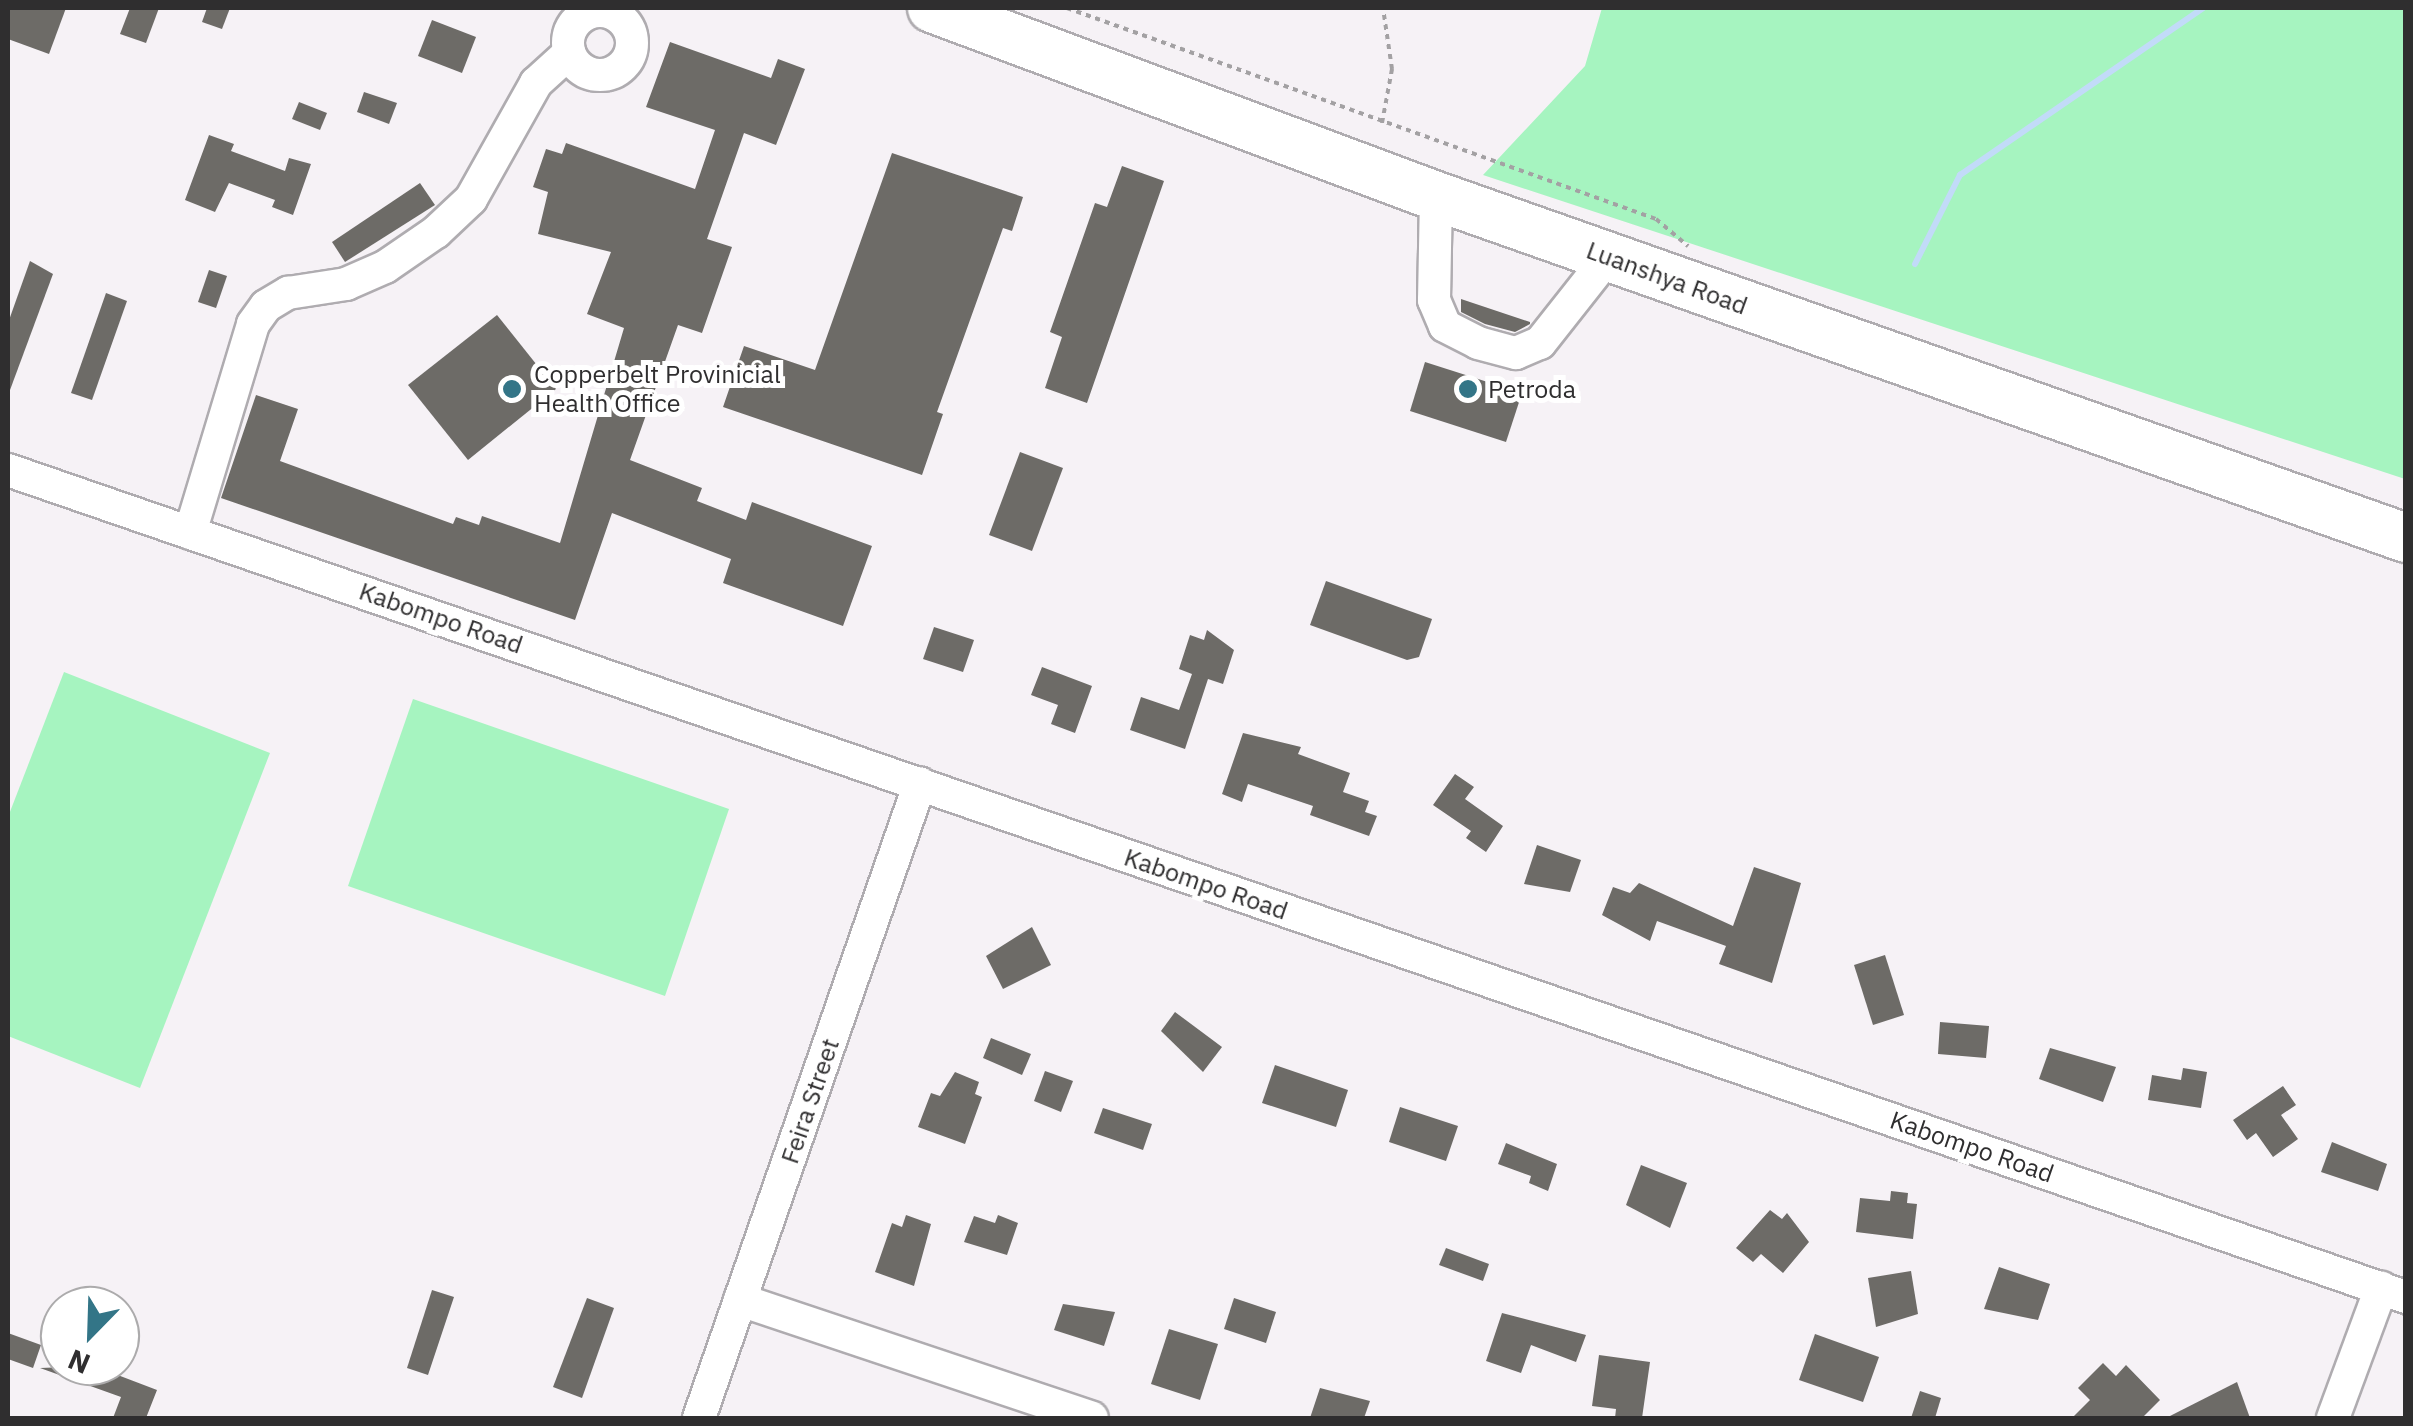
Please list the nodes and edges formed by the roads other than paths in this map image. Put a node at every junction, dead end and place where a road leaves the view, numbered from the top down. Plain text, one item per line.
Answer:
1 (932, 8) edge
2 (569, 53) dead end
3 (1436, 196) junction
4 (1608, 257) junction
5 (8, 470) edge
6 (190, 533) junction
7 (2406, 538) edge
8 (920, 783) junction
9 (2393, 1292) edge
10 (740, 1300) junction
11 (699, 1418) edge
12 (1092, 1418) edge
13 (2333, 1418) edge

1 - 3 highway, Luanshya Road
2 - 6 street
3 - 4 highway, Luanshya Road
3 - 4 street
4 - 7 highway, Luanshya Road
5 - 6 street, Kabompo Road
6 - 8 street, Kabompo Road
8 - 9 street, Kabompo Road
8 - 10 street, Feira Street
9 - 13 street
10 - 11 street, Feira Street
10 - 12 street

